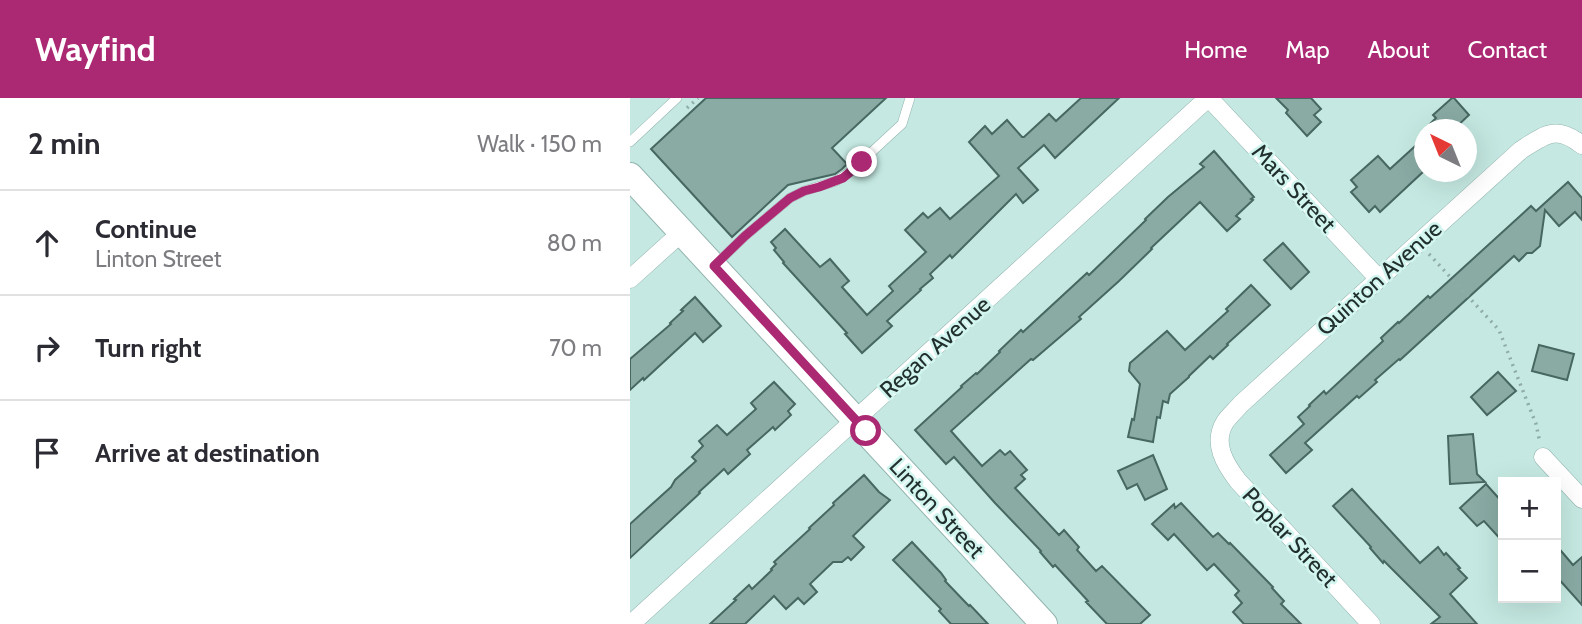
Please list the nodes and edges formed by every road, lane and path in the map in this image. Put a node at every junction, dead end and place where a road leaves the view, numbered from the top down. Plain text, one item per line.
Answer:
1 (677, 98) edge
2 (910, 98) edge
3 (1208, 98) edge
4 (630, 142) edge
5 (1582, 145) edge
6 (630, 176) edge
7 (682, 232) junction
8 (1418, 243) junction
9 (714, 266) junction
10 (630, 279) edge
11 (1378, 279) junction
12 (855, 420) junction
13 (1220, 444) joint
14 (1543, 457) joint
15 (1582, 499) edge
16 (631, 624) edge
17 (1044, 624) edge
18 (1371, 624) edge

1 - 4 lane
2 - 9 lane
3 - 11 street, Mars Street
3 - 12 street, Regan Avenue
5 - 8 street, Quinton Avenue
6 - 7 street, Linton Street
7 - 9 street, Linton Street
7 - 10 street
8 - 11 street, Quinton Avenue
8 - 14 path
9 - 12 street, Linton Street
11 - 13 street, Quinton Avenue
12 - 16 street, Regan Avenue
12 - 17 street, Linton Street
13 - 18 street, Poplar Street
14 - 15 street

